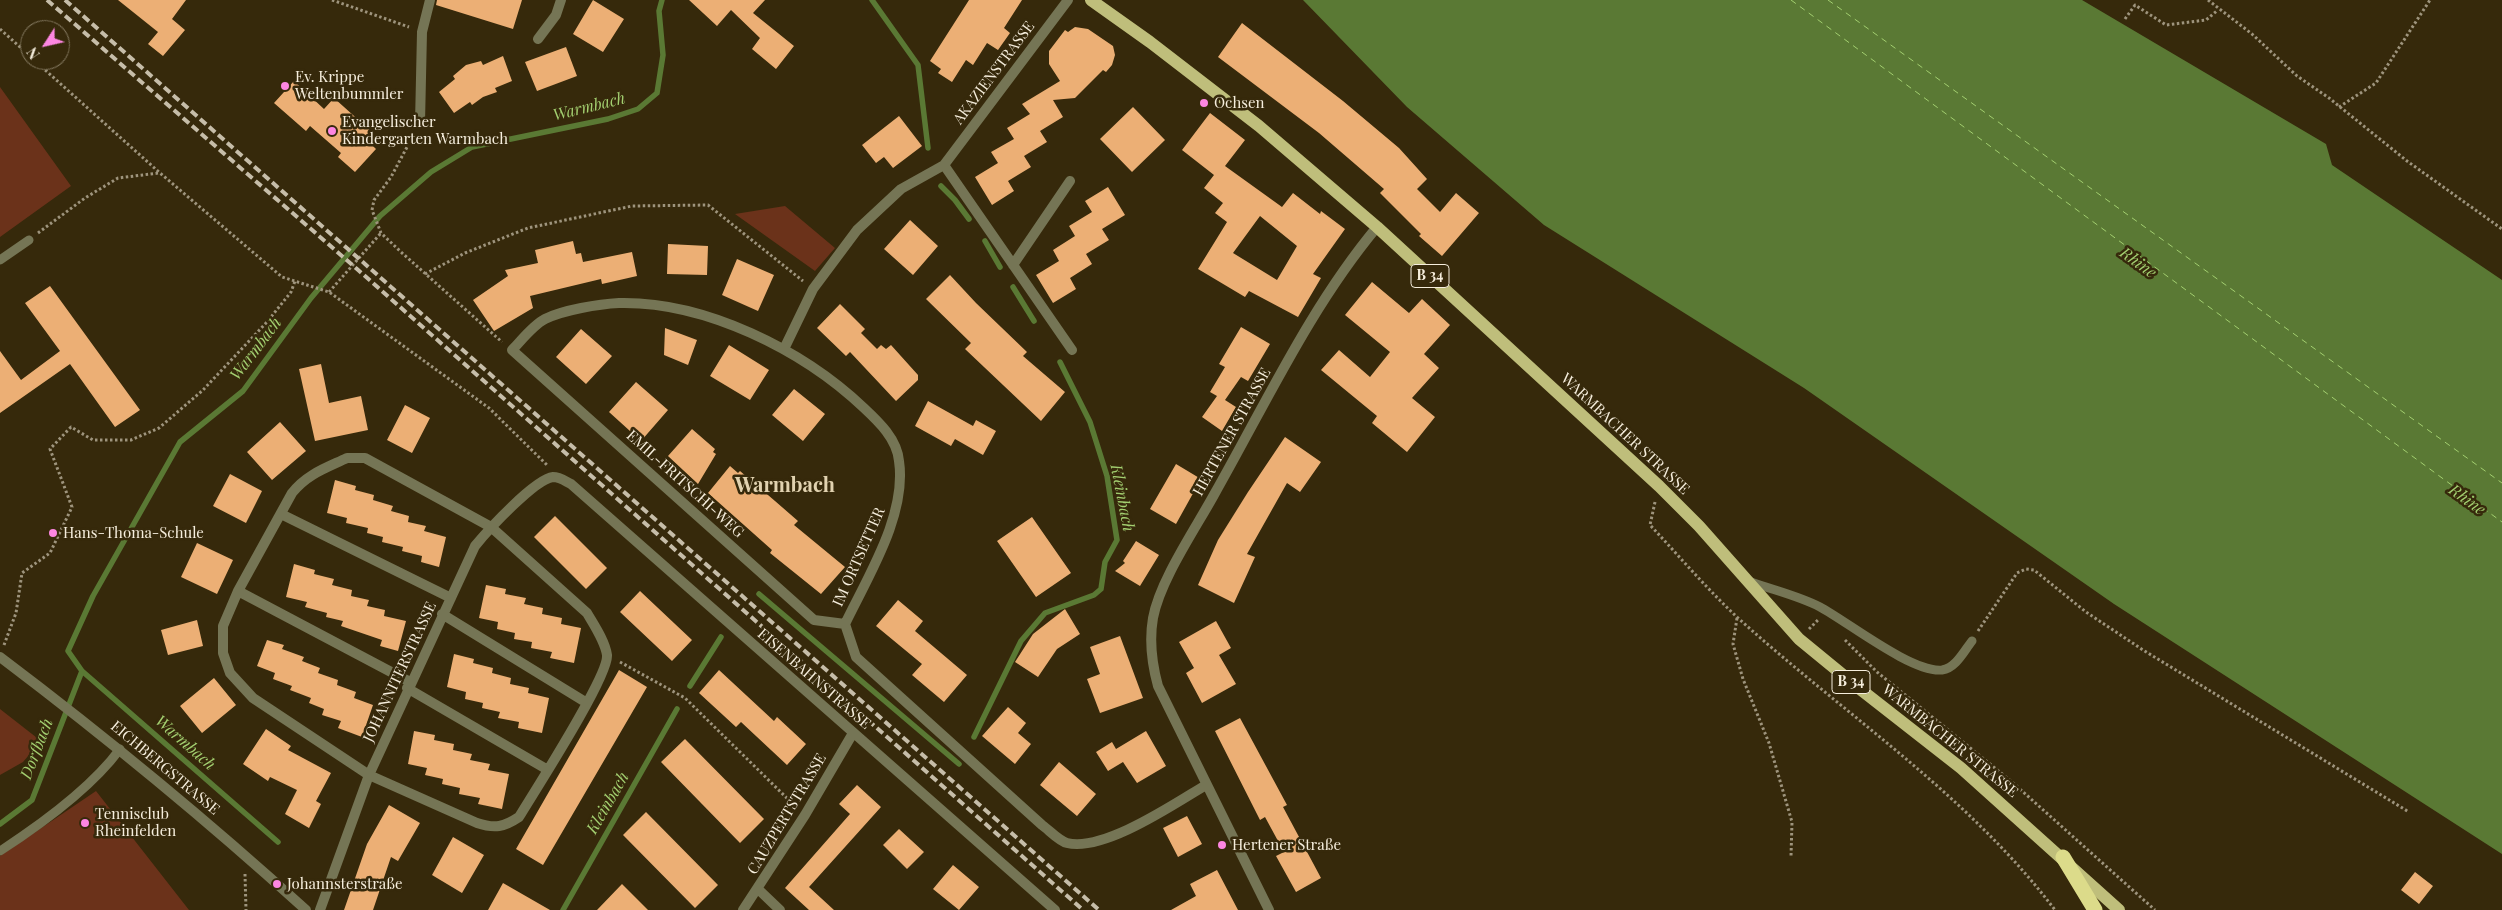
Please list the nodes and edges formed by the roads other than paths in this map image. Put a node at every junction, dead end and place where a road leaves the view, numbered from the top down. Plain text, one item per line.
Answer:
1 (430, 0) edge
2 (561, 0) edge
3 (1068, 0) edge
4 (1090, 0) edge
5 (538, 39) dead end
6 (420, 123) road end
7 (944, 165) junction
8 (1070, 181) dead end
9 (1377, 227) junction
10 (29, 240) road end
11 (0, 260) edge
12 (1014, 265) junction
13 (784, 349) junction
14 (512, 350) joint
15 (1072, 350) dead end
16 (551, 477) joint
17 (281, 514) junction
18 (491, 527) junction
19 (1750, 582) junction
20 (238, 591) junction
21 (451, 598) junction
22 (442, 614) junction
23 (845, 624) junction
24 (1972, 641) road end
25 (2, 652) edge
26 (409, 685) junction
27 (587, 703) junction
28 (853, 733) junction
29 (120, 749) junction
30 (548, 770) junction
31 (369, 775) junction
32 (1206, 785) junction
33 (0, 851) edge
34 (2063, 858) junction
35 (758, 890) junction
36 (306, 910) edge
37 (320, 910) edge
38 (743, 910) edge
39 (780, 910) edge
40 (1055, 910) edge
41 (1269, 910) edge
42 (2095, 910) edge
43 (2119, 910) edge

1 - 6 street
2 - 5 street
3 - 7 street, AKAZIENSTRASSE
4 - 9 main road, WARMBACHER STRASSE / B 34
7 - 12 street
7 - 13 street, AKAZIENSTRASSE
8 - 12 street
9 - 19 main road, WARMBACHER STRASSE / B 34
9 - 32 street, HERTENER STRASSE
10 - 11 lane
12 - 15 street
13 - 14 street, IM ORTSETTER
13 - 23 street, IM ORTSETTER
14 - 23 street, EMIL-FRITSCHI-WEG
16 - 18 street, JOHANNITERSTRASSE
16 - 28 street, EISENBAHNSTRASSE
17 - 18 street
17 - 20 street
17 - 21 street
18 - 21 street, JOHANNITERSTRASSE
18 - 27 street
19 - 24 lane
19 - 34 main road, WARMBACHER STRASSE / B 34
20 - 26 street
20 - 31 street
21 - 22 street, JOHANNITERSTRASSE
22 - 26 street, JOHANNITERSTRASSE
22 - 27 street
23 - 32 street, IM ORTSETTER
25 - 29 street, EICHBERGSTRASSE
26 - 30 street
26 - 31 street, JOHANNITERSTRASSE
27 - 30 street
28 - 35 street, CAUZPERTSTRASSE
28 - 40 street, EISENBAHNSTRASSE
29 - 33 lane
29 - 36 street, EICHBERGSTRASSE
30 - 31 street
31 - 37 street, JOHANNITERSTRASSE
32 - 41 street, HERTENER STRASSE
34 - 42 highway
34 - 43 main road, WARMBACHER STRASSE / B 34
35 - 38 street, CAUZPERTSTRASSE
35 - 39 street

